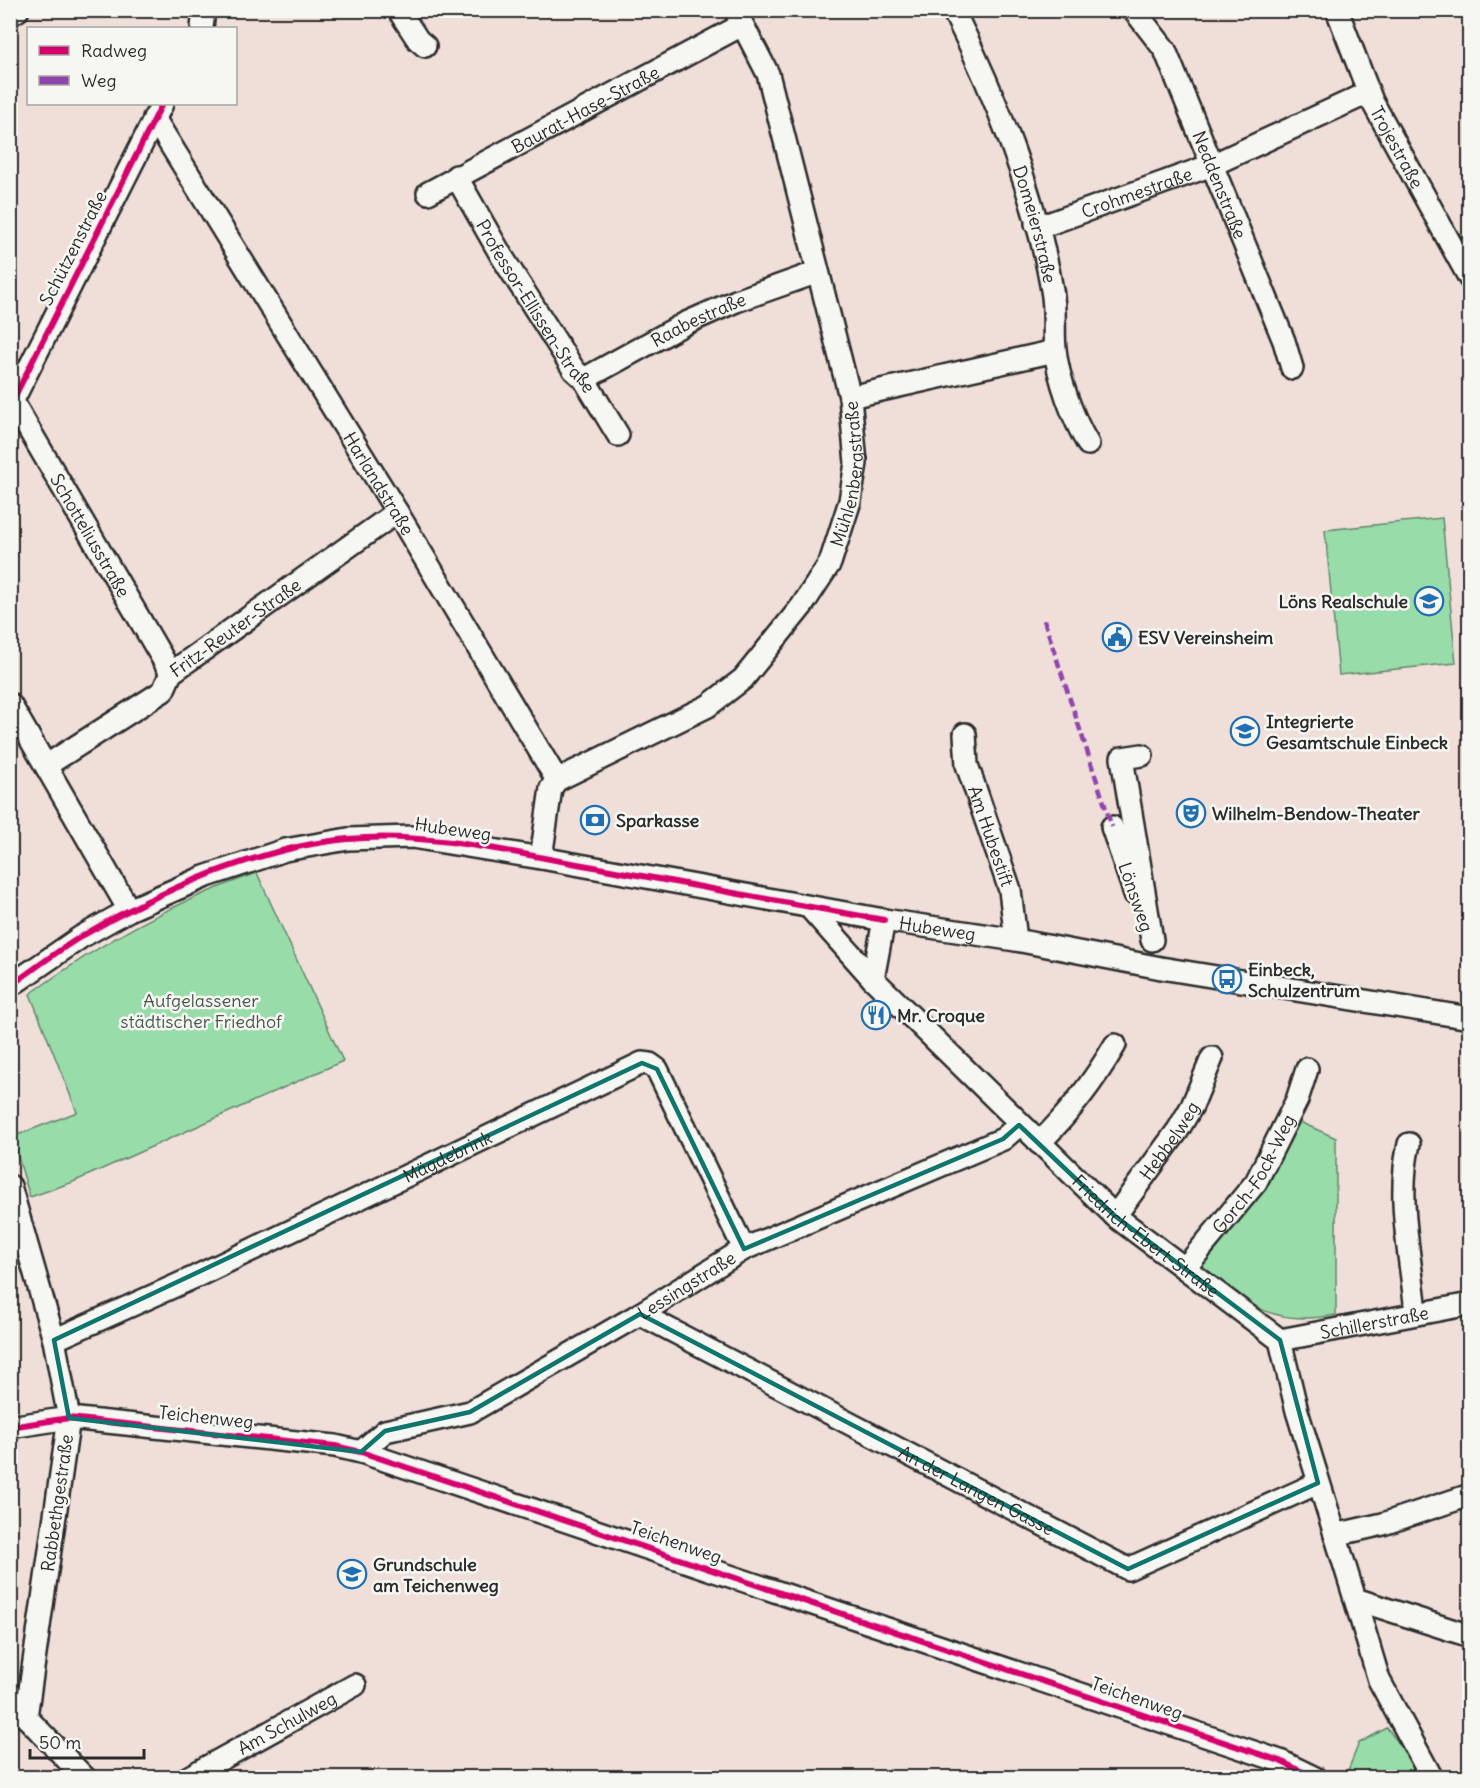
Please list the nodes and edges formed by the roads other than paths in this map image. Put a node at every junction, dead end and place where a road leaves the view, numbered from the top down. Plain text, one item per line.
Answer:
1 (18, 10) edge
2 (204, 10) edge
3 (953, 10) edge
4 (1134, 10) edge
5 (1336, 10) edge
6 (402, 12) edge
7 (10, 15) edge
8 (739, 18) edge
9 (202, 27) edge
10 (425, 46) dead end
11 (1368, 93) junction
12 (158, 111) edge
13 (1212, 165) junction
14 (456, 176) junction
15 (428, 193) dead end
16 (1036, 224) junction
17 (818, 273) junction
18 (1470, 279) edge
19 (1055, 351) junction
20 (1292, 368) dead end
21 (584, 379) junction
22 (850, 397) junction
23 (11, 402) edge
24 (618, 435) dead end
25 (1088, 444) dead end
26 (397, 512) junction
27 (171, 673) junction
28 (10, 704) edge
29 (965, 734) dead end
30 (1142, 755) dead end
31 (47, 765) junction
32 (557, 780) junction
33 (1112, 827) dead end
34 (1130, 854) junction
35 (541, 858) junction
36 (810, 908) junction
37 (129, 910) junction
38 (883, 927) junction
39 (1016, 940) junction
40 (1161, 968) junction
41 (873, 980) junction
42 (10, 986) edge
43 (1470, 1018) edge
44 (1115, 1045) dead end
45 (1212, 1058) dead end
46 (1307, 1069) dead end
47 (1019, 1125) junction
48 (1039, 1143) junction
49 (1409, 1144) dead end
50 (10, 1186) edge
51 (1115, 1216) junction
52 (744, 1249) junction
53 (1185, 1268) junction
54 (1470, 1304) edge
55 (1416, 1312) junction
56 (640, 1314) junction
57 (54, 1340) junction
58 (1280, 1340) junction
59 (69, 1418) junction
60 (10, 1426) edge
61 (361, 1452) junction
62 (1318, 1483) junction
63 (1470, 1496) edge
64 (1335, 1535) junction
65 (1355, 1599) junction
66 (1461, 1633) edge
67 (355, 1685) dead end
68 (18, 1713) edge
69 (85, 1778) edge
70 (187, 1778) edge
71 (1316, 1778) edge
72 (1432, 1778) edge

1 - 7 street
2 - 9 street
3 - 16 street, Domeierstraße
4 - 13 street, Neddenstraße
5 - 11 street, Trojestraße
6 - 10 street
8 - 14 street, Baurat-Hase-Straße
8 - 17 street, Mühlenbergstraße
11 - 13 street, Crohmestraße
11 - 18 street, Trojestraße
12 - 23 street, Schützenstraße
12 - 26 street, Harlandstraße
13 - 16 street, Crohmestraße
13 - 20 street, Neddenstraße
14 - 15 street, Baurat-Hase-Straße
14 - 21 street, Professor-Ellissen-Straße
16 - 19 street, Domeierstraße
17 - 21 street, Raabestraße
17 - 22 street, Mühlenbergstraße
19 - 22 street
19 - 25 street, Domeierstraße
21 - 24 street, Professor-Ellissen-Straße
22 - 32 street, Mühlenbergstraße
23 - 27 street, Schotteliusstraße
26 - 27 street, Fritz-Reuter-Straße
26 - 32 street, Harlandstraße
27 - 31 street, Fritz-Reuter-Straße
28 - 31 street
29 - 39 street, Am Hubestift
30 - 34 street
31 - 37 street
32 - 35 street
33 - 34 street, Lönsweg
34 - 40 street, Lönsweg
35 - 36 street, Hubeweg
35 - 37 street, Hubeweg
36 - 38 street, Hubeweg
36 - 41 street, Friedrich-Ebert-Straße
37 - 42 street, Hubeweg
38 - 39 street, Hubeweg
38 - 41 street
39 - 40 street, Hubeweg
40 - 43 street, Hubeweg
41 - 47 street, Friedrich-Ebert-Straße
44 - 48 street
45 - 51 street, Hebbelweg
46 - 53 street, Gorch-Fock-Weg
47 - 48 street, Friedrich-Ebert-Straße
47 - 52 street, Lessingstraße
48 - 51 street, Friedrich-Ebert-Straße
49 - 55 street
50 - 57 street, Rabbethgestraße
51 - 53 street, Friedrich-Ebert-Straße
52 - 56 street, Lessingstraße
52 - 57 street, Mägdebrink
53 - 58 street, Friedrich-Ebert-Straße
54 - 55 street, Schillerstraße
55 - 58 street, Schillerstraße
56 - 61 street, Lessingstraße
56 - 62 street, An der Langen Gasse
57 - 59 street, Rabbethgestraße
58 - 62 street
59 - 60 street, Teichenweg
59 - 61 street, Teichenweg
59 - 68 street, Rabbethgestraße
61 - 71 street, Teichenweg
62 - 64 street
63 - 64 street
64 - 65 street
65 - 66 street
65 - 72 street
67 - 70 street, Am Schulweg
68 - 69 street

